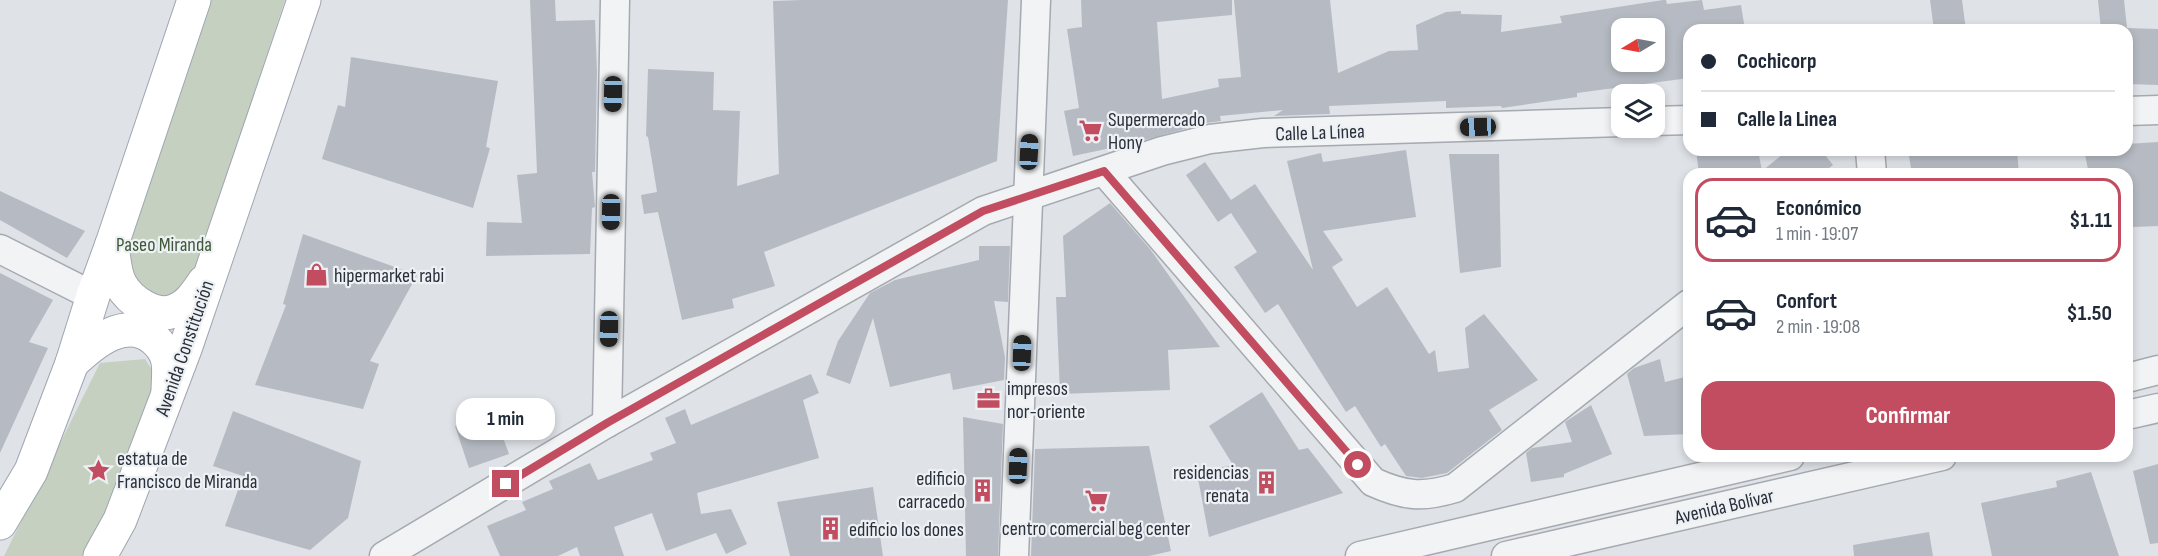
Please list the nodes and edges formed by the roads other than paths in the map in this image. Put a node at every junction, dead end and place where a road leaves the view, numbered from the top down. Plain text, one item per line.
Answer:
1 (194, 0) edge
2 (304, 0) edge
3 (615, 0) edge
4 (1036, 0) edge
5 (2158, 110) edge
6 (2133, 111) edge
7 (1683, 120) edge
8 (1665, 121) edge
9 (1611, 123) edge
10 (1104, 171) junction
11 (1027, 196) junction
12 (112, 244) junction
13 (0, 249) edge
14 (210, 273) junction
15 (93, 296) junction
16 (1683, 309) edge
17 (72, 363) junction
18 (2158, 370) edge
19 (2133, 376) edge
20 (168, 396) junction
21 (2158, 408) edge
22 (2133, 414) edge
23 (607, 423) junction
24 (1764, 462) edge
25 (1916, 462) edge
26 (0, 523) edge
27 (100, 556) edge
28 (384, 556) edge
29 (1014, 556) edge
30 (1360, 556) edge
31 (1506, 556) edge

1 - 12 main road
2 - 14 main road, Avenida Constitución
3 - 23 street
4 - 11 street
5 - 6 street
7 - 8 street
9 - 10 street, Calle La Línea
10 - 11 street, Calle La Línea
10 - 16 street
11 - 23 street, Calle La Línea
11 - 29 street
12 - 14 main road
12 - 15 main road
13 - 15 street
14 - 20 main road, Avenida Constitución
15 - 17 main road
17 - 20 main road
17 - 26 main road
18 - 19 street
20 - 27 main road, Avenida Constitución
21 - 22 street
23 - 28 street, Calle La Línea
24 - 30 street, Avenida Bolívar
25 - 31 street, Avenida Bolívar

